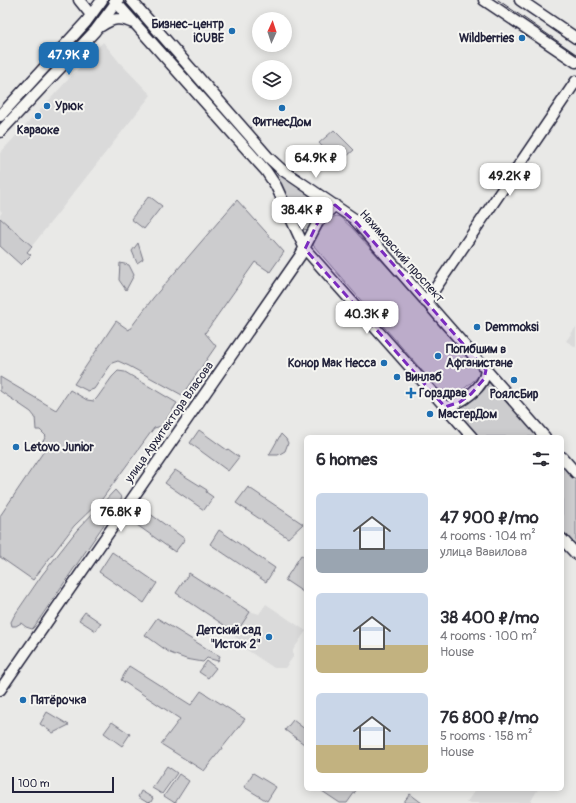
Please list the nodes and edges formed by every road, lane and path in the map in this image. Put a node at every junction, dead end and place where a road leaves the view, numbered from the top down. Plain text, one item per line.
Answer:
1 (79, 0) edge
2 (102, 0) edge
3 (484, 0) edge
4 (520, 0) edge
5 (116, 1) edge
6 (133, 1) edge
7 (91, 15) junction
8 (134, 23) junction
9 (95, 31) junction
10 (576, 38) edge
11 (65, 45) junction
12 (76, 52) junction
13 (576, 62) edge
14 (576, 81) edge
15 (0, 116) edge
16 (0, 132) edge
17 (335, 205) junction
18 (305, 249) junction
19 (426, 302) junction
20 (486, 370) junction
21 (446, 407) junction
22 (470, 435) edge
23 (543, 435) edge
24 (564, 459) edge
25 (576, 473) edge
26 (564, 541) edge
27 (576, 554) edge
28 (0, 690) edge

1 - 7 street
2 - 7 street
3 - 13 street
4 - 10 street
5 - 8 street
5 - 9 street
6 - 17 street, Нахимовский проспект
7 - 11 street
8 - 9 street
8 - 18 street
9 - 12 street
11 - 12 street
11 - 15 street
12 - 16 street
14 - 19 street
17 - 18 street, улица Архитектора Власова
17 - 19 street, Нахимовский проспект
18 - 21 street
18 - 28 street, улица Архитектора Власова
19 - 20 street, Нахимовский проспект
20 - 21 street
20 - 23 street, Нахимовский проспект
21 - 22 street
24 - 25 street
26 - 27 street

